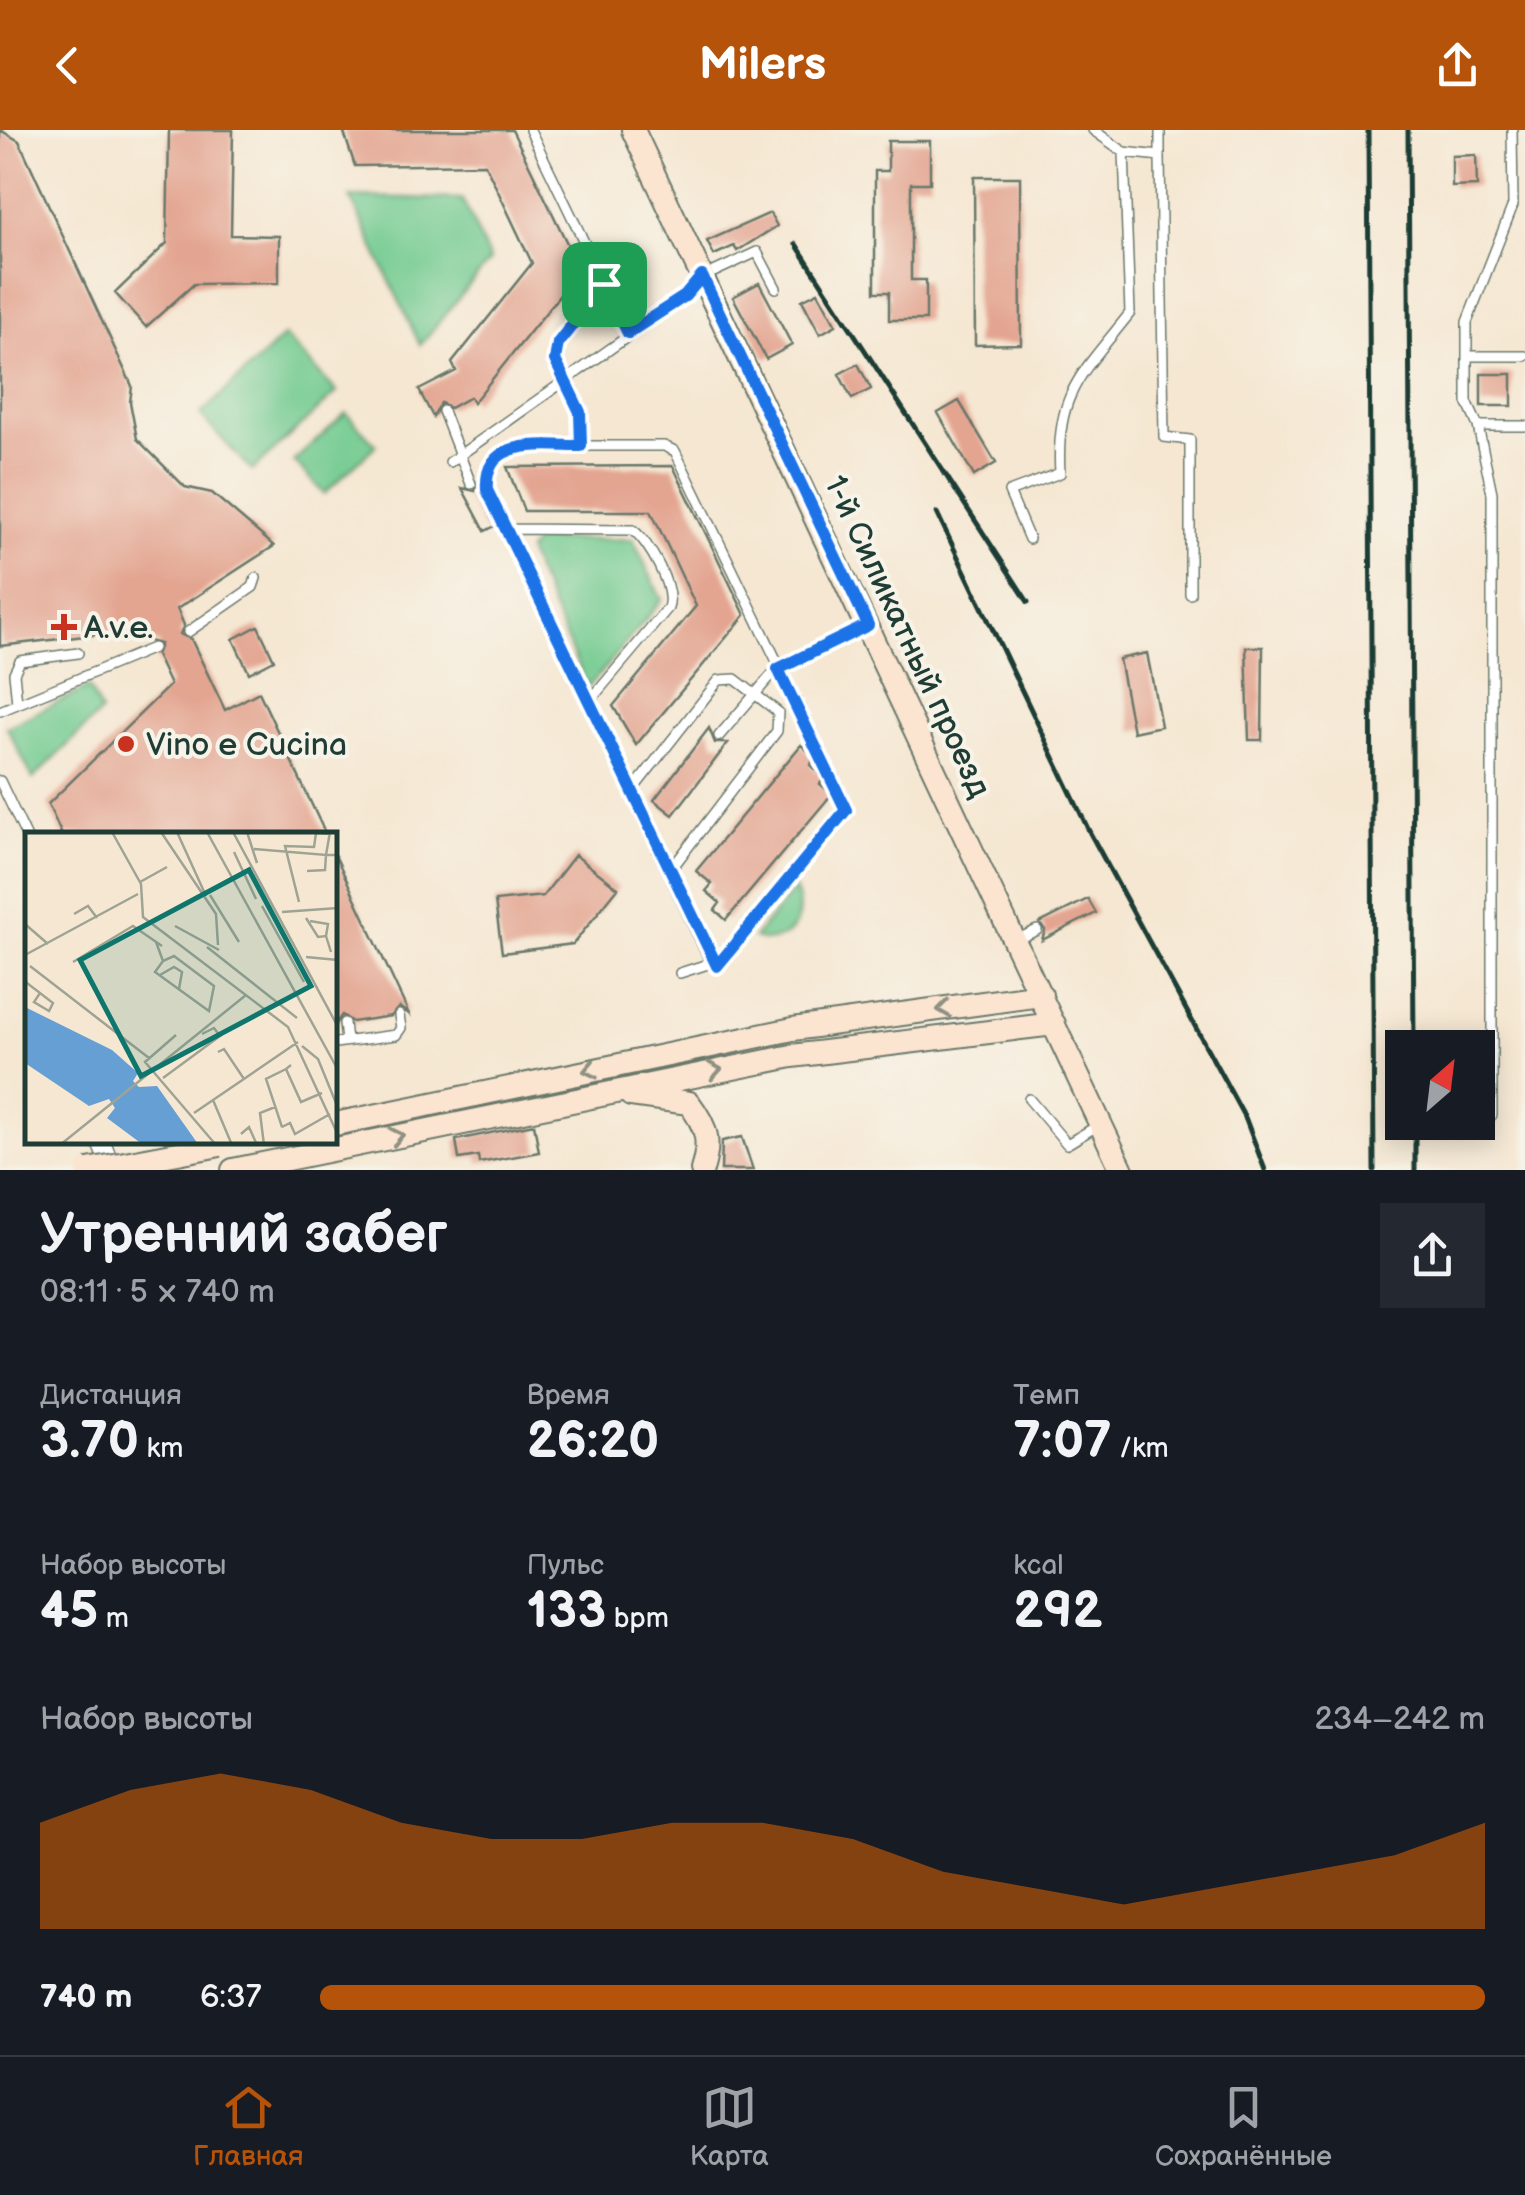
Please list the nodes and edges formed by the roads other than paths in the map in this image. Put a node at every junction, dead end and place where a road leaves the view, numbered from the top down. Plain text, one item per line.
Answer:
1 (530, 130) edge
2 (633, 130) edge
3 (1092, 130) edge
4 (1160, 130) edge
5 (1512, 130) edge
6 (1124, 152) junction
7 (1160, 156) junction
8 (702, 276) junction
9 (604, 284) junction
10 (776, 288) dead end
11 (628, 333) junction
12 (1467, 356) junction
13 (1525, 356) edge
14 (564, 380) junction
15 (443, 412) dead end
16 (1478, 426) junction
17 (1525, 426) edge
18 (581, 446) junction
19 (460, 455) junction
20 (450, 462) dead end
21 (470, 484) dead end
22 (506, 529) junction
23 (1030, 539) dead end
24 (256, 578) dead end
25 (1190, 594) dead end
26 (868, 625) junction
27 (188, 632) dead end
28 (153, 648) dead end
29 (78, 653) dead end
30 (778, 669) junction
31 (752, 693) junction
32 (588, 703) junction
33 (17, 704) junction
34 (0, 711) edge
35 (719, 736) dead end
36 (0, 781) edge
37 (630, 792) junction
38 (25, 834) edge
39 (668, 872) junction
40 (711, 962) junction
41 (680, 973) dead end
42 (1041, 995) junction
43 (399, 1015) dead end
44 (344, 1023) dead end
45 (1054, 1024) junction
46 (1492, 1030) edge
47 (341, 1042) edge
48 (572, 1099) junction
49 (1029, 1099) dead end
50 (338, 1123) edge
51 (1100, 1125) junction
52 (103, 1145) edge
53 (222, 1145) edge
54 (88, 1170) edge
55 (112, 1170) edge
56 (233, 1170) edge
57 (702, 1170) edge
58 (1122, 1170) edge

1 - 9 lane
2 - 8 street, 1-й Силикатный проезд
3 - 6 lane
4 - 7 lane
5 - 12 lane
6 - 7 lane
6 - 23 lane
7 - 25 lane
8 - 10 lane
8 - 11 lane
8 - 26 street, 1-й Силикатный проезд
9 - 11 lane
9 - 14 lane
11 - 14 lane
12 - 13 lane
12 - 16 lane
14 - 18 lane
14 - 19 lane
15 - 19 lane
16 - 17 lane
16 - 46 lane
18 - 22 lane
18 - 30 lane
19 - 20 lane
19 - 21 lane
22 - 32 lane
22 - 32 lane
24 - 27 lane
26 - 30 lane
26 - 42 street, 1-й Силикатный проезд
28 - 33 lane
29 - 33 lane
30 - 31 lane
30 - 40 lane
31 - 35 lane
31 - 37 lane
31 - 39 lane
32 - 37 lane
33 - 34 lane
36 - 38 lane
37 - 39 lane
39 - 40 lane
40 - 41 lane
42 - 45 street, 1-й Силикатный проезд
42 -> 50 street
43 - 47 lane
44 - 47 lane
48 -> 45 street
45 - 51 street, 1-й Силикатный проезд
56 -> 48 street
48 - 57 street
49 - 51 lane
51 - 58 street, 1-й Силикатный проезд
52 - 55 street
53 - 54 street, bridge

